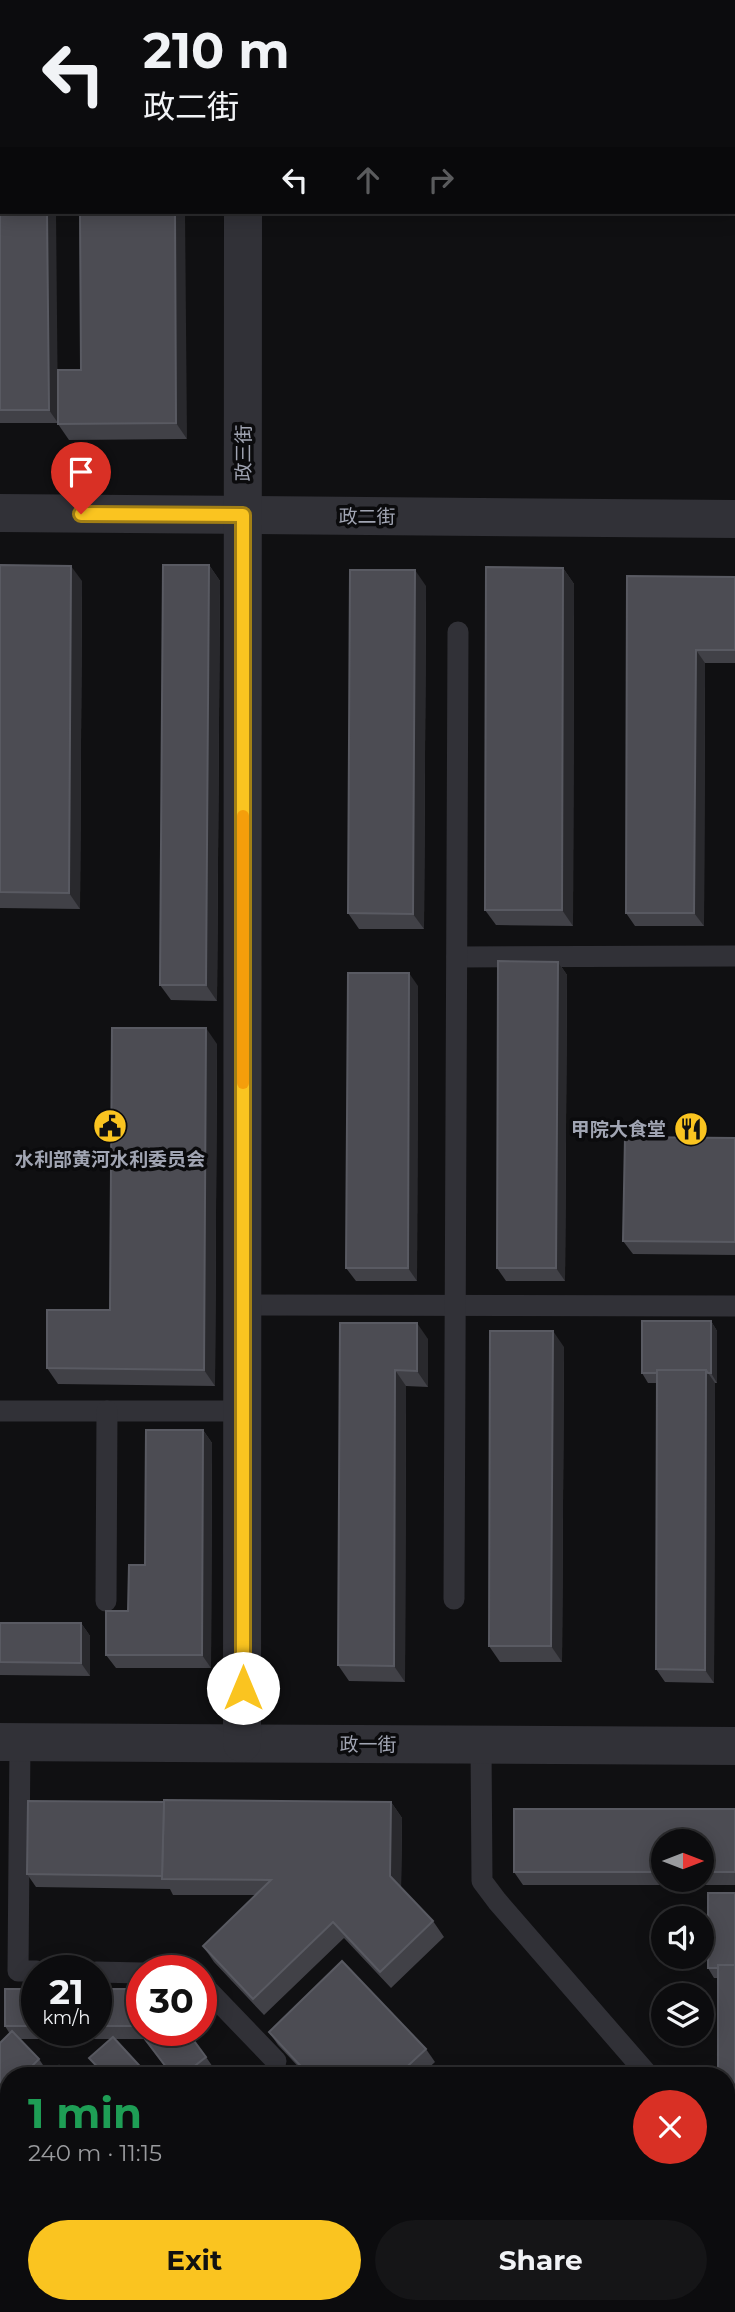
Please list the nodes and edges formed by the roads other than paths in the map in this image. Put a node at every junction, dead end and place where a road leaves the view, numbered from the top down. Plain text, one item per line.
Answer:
1 (243, 214) edge
2 (0, 513) edge
3 (243, 515) junction
4 (735, 519) edge
5 (458, 632) dead end
6 (735, 956) edge
7 (457, 957) junction
8 (243, 1305) junction
9 (456, 1305) junction
10 (735, 1306) edge
11 (0, 1412) edge
12 (107, 1412) junction
13 (243, 1412) junction
14 (454, 1599) dead end
15 (106, 1601) dead end
16 (10, 1742) edge
17 (243, 1743) junction
18 (481, 1745) junction
19 (735, 1746) edge
20 (21, 1971) edge
21 (217, 1999) edge
22 (276, 2060) edge
23 (641, 2067) edge

1 - 3 street, 政三街
2 - 3 street, 政二街
3 - 4 street, 政二街
3 - 8 street, 政三街
5 - 7 lane
6 - 7 lane
7 - 9 lane
8 - 9 lane
8 - 13 street, 政三街
9 - 10 lane
9 - 14 lane
11 - 12 lane
12 - 13 lane
12 - 15 lane
13 - 17 street, 政三街
16 - 17 street, 政一街
16 - 20 lane
17 - 18 street, 政一街
18 - 19 street, 政一街
18 - 23 lane
21 - 22 lane

